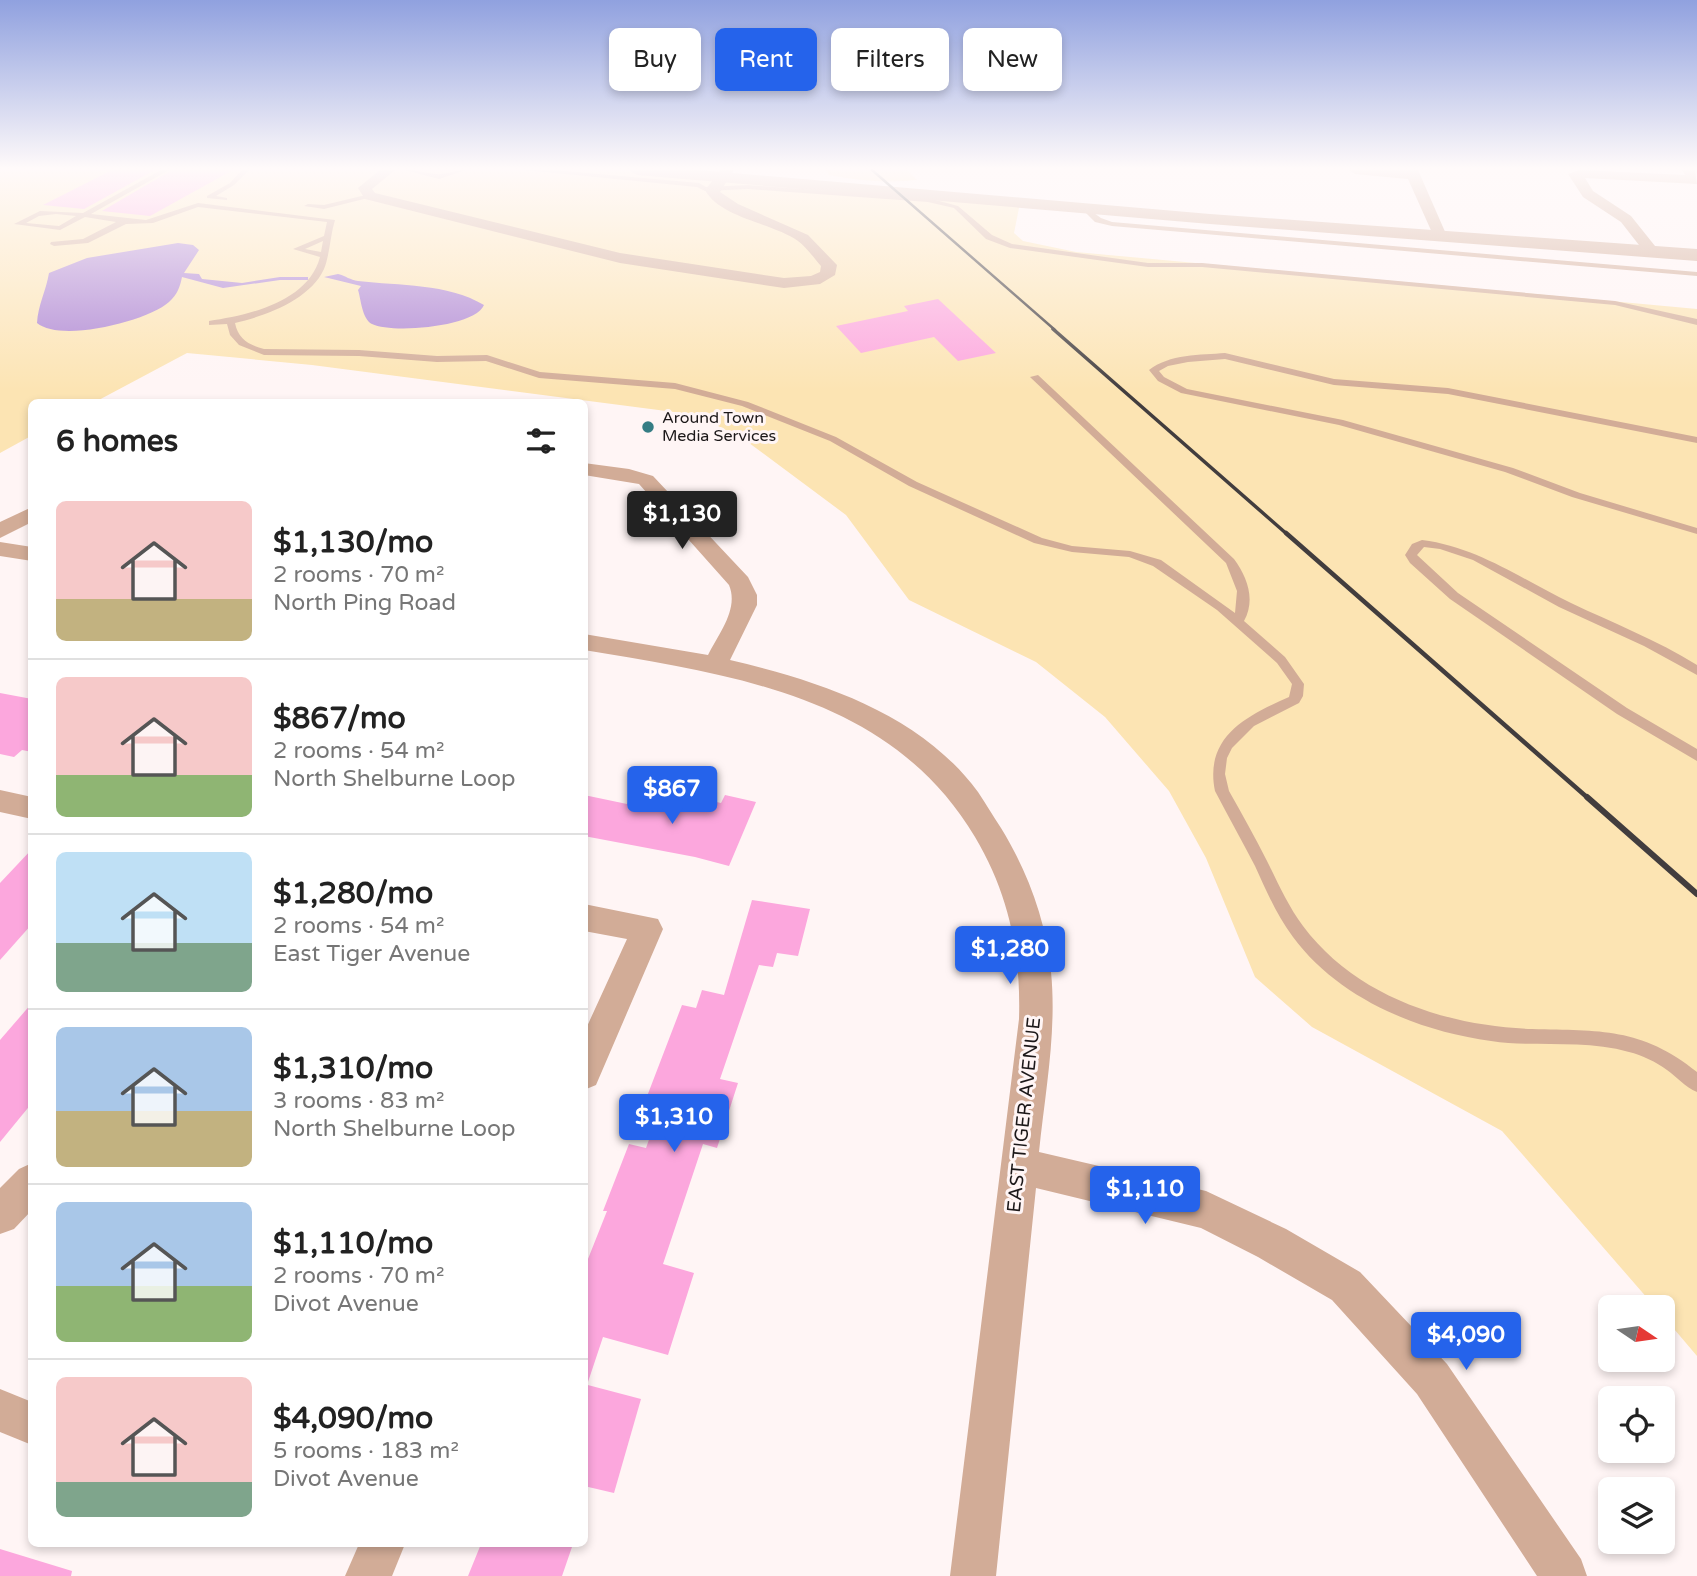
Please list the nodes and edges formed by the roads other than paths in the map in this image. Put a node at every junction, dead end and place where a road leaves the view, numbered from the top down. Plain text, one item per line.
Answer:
1 (54, 244) dead end
2 (61, 244) edge
3 (311, 244) edge
4 (325, 244) edge
5 (565, 244) edge
6 (808, 244) edge
7 (1006, 244) edge
8 (1341, 244) edge
9 (1558, 244) edge
10 (1645, 244) edge
11 (1651, 251) junction
12 (323, 255) junction
13 (1697, 255) edge
14 (1697, 274) edge
15 (212, 323) dead end
16 (231, 323) junction
17 (1697, 323) edge
18 (1035, 377) dead end
19 (1697, 440) edge
20 (588, 470) edge
21 (28, 515) edge
22 (0, 531) edge
23 (1697, 531) edge
24 (0, 549) edge
25 (28, 553) edge
26 (1237, 622) junction
27 (588, 643) edge
28 (716, 663) junction
29 (1697, 671) edge
30 (1697, 756) edge
31 (0, 801) edge
32 (28, 807) edge
33 (588, 918) edge
34 (588, 1064) edge
35 (1697, 1083) edge
36 (1019, 1166) junction
37 (28, 1186) edge
38 (0, 1215) edge
39 (0, 1410) edge
40 (28, 1421) edge
41 (381, 1547) edge
42 (368, 1576) edge
43 (973, 1576) edge
44 (1564, 1576) edge

1 - 2 lane
3 - 12 lane
4 - 12 lane
5 - 6 street
7 - 17 lane
8 - 14 lane
9 - 11 street
10 - 11 street
11 - 13 street
12 - 16 lane
15 - 16 lane
16 - 26 lane
18 - 26 lane
19 - 23 lane
20 - 28 street
21 - 22 street
24 - 25 street
26 - 35 lane
27 - 28 street, EAST TIGER AVENUE
28 - 36 street, EAST TIGER AVENUE
29 - 30 lane
31 - 32 street
33 - 34 street
36 - 43 street, EAST TIGER AVENUE
36 - 44 street
37 - 38 street
39 - 40 street
41 - 42 street

